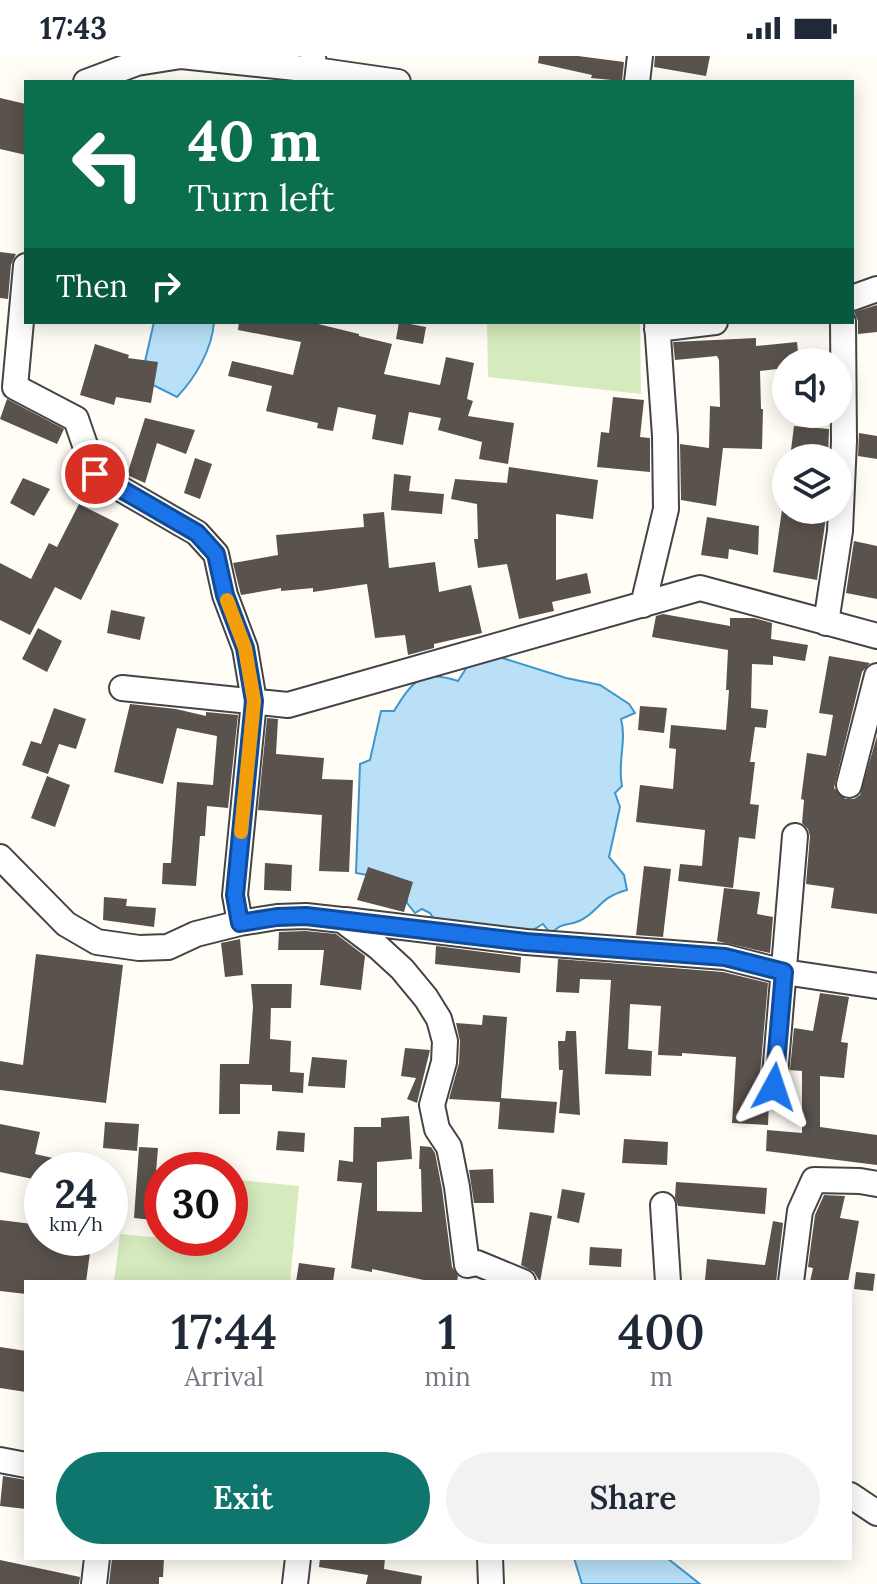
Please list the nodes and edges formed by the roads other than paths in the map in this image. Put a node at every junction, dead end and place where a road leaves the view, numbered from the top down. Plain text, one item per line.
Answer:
1 (640, 56) edge
2 (314, 63) edge
3 (245, 72) edge
4 (91, 80) edge
5 (389, 80) edge
6 (637, 80) edge
7 (24, 271) edge
8 (877, 289) edge
9 (854, 297) edge
10 (11, 306) edge
11 (686, 324) edge
12 (843, 324) edge
13 (657, 326) edge
14 (643, 605) junction
15 (826, 623) junction
16 (877, 636) edge
17 (877, 676) edge
18 (122, 688) dead end
19 (254, 701) junction
20 (849, 785) dead end
21 (795, 836) dead end
22 (0, 857) edge
23 (342, 920) junction
24 (240, 923) junction
25 (784, 972) junction
26 (877, 986) edge
27 (774, 1087) dead end
28 (877, 1184) edge
29 (663, 1205) dead end
30 (464, 1273) edge
31 (518, 1280) edge
32 (668, 1280) edge
33 (791, 1280) edge
34 (0, 1460) edge
35 (24, 1465) edge
36 (852, 1496) edge
37 (877, 1513) edge
38 (97, 1560) edge
39 (298, 1560) edge
40 (490, 1560) edge
41 (94, 1584) edge
42 (295, 1584) edge
43 (491, 1584) edge

1 - 6 street
2 - 3 street
2 - 5 street
3 - 4 street
7 - 10 street
8 - 9 street
10 - 19 street
11 - 13 street
12 - 15 street
13 - 14 street
14 - 15 street
14 - 19 street
15 - 16 street
17 - 20 street
18 - 19 street
19 - 24 street
21 - 25 street
22 - 24 street
23 - 24 street
23 - 25 street
23 - 30 street
25 - 26 street
25 - 27 street
28 - 33 street
29 - 32 street
30 - 31 street
34 - 35 street
36 - 37 street
38 - 41 street
39 - 42 street
40 - 43 street

